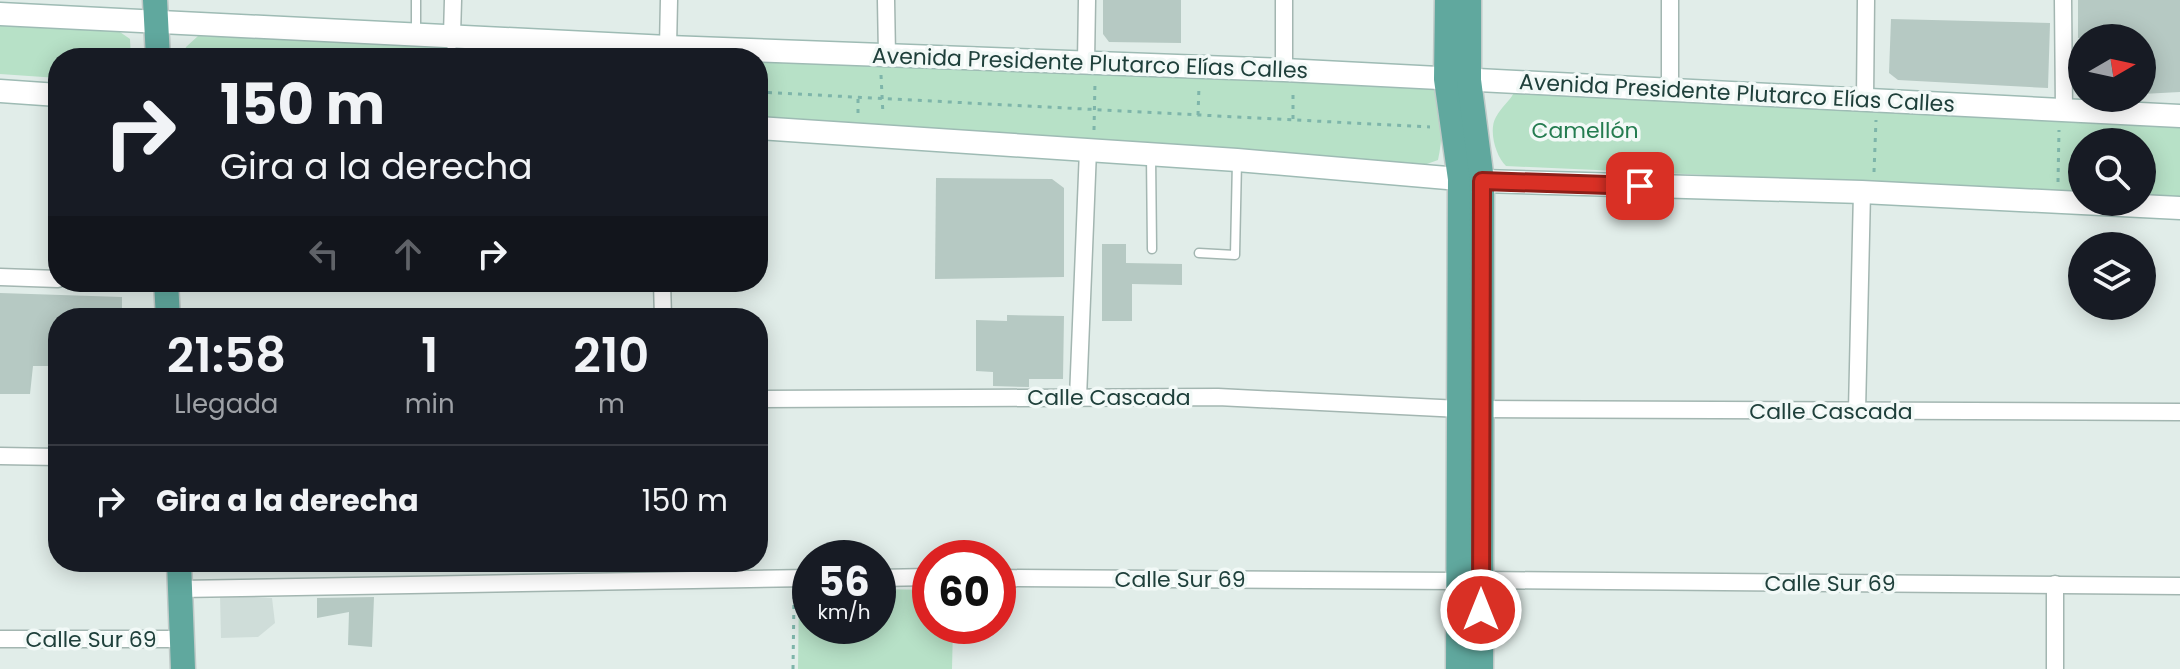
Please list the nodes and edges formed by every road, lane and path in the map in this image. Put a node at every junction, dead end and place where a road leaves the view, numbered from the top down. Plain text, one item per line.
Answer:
1 (416, 0) edge
2 (453, 0) edge
3 (669, 0) edge
4 (886, 0) edge
5 (1087, 0) edge
6 (1284, 0) edge
7 (1447, 0) edge
8 (1469, 0) edge
9 (1670, 0) edge
10 (1866, 0) edge
11 (2063, 0) edge
12 (156, 12) edge
13 (0, 14) edge
14 (416, 34) junction
15 (452, 35) junction
16 (668, 47) junction
17 (158, 48) edge
18 (451, 48) edge
19 (695, 48) edge
20 (768, 51) edge
21 (884, 55) junction
22 (1090, 62) junction
23 (1199, 67) junction
24 (1289, 70) junction
25 (1458, 79) junction
26 (1670, 89) junction
27 (0, 91) edge
28 (768, 93) edge
29 (48, 94) edge
30 (882, 99) junction
31 (1871, 100) junction
32 (1095, 110) junction
33 (2062, 110) junction
34 (1198, 116) junction
35 (2180, 116) edge
36 (1292, 120) junction
37 (1438, 128) dead end
38 (768, 129) edge
39 (883, 137) junction
40 (1090, 150) junction
41 (1151, 154) junction
42 (1237, 160) junction
43 (1471, 180) junction
44 (1868, 193) junction
45 (2057, 202) junction
46 (2180, 208) edge
47 (1152, 249) dead end
48 (1199, 253) dead end
49 (0, 277) edge
50 (48, 279) edge
51 (1078, 398) junction
52 (768, 399) edge
53 (1470, 409) junction
54 (1857, 411) junction
55 (2180, 412) edge
56 (0, 456) edge
57 (48, 457) edge
58 (179, 572) edge
59 (792, 578) edge
60 (1016, 578) edge
61 (1470, 581) junction
62 (2055, 584) junction
63 (2180, 586) edge
64 (180, 589) junction
65 (0, 639) edge
66 (181, 639) junction
67 (795, 644) edge
68 (183, 669) edge
69 (793, 669) edge
70 (1458, 669) edge
71 (1481, 669) edge
72 (2055, 669) edge

1 - 14 lane
2 - 15 street
3 - 16 street
4 - 21 street
5 - 22 street
6 - 24 street
7 - 25 main road
8 - 25 main road
9 - 26 street
10 - 31 street
11 - 33 street
12 - 13 main road, Avenida Presidente Plutarco Elías Calles
12 - 14 main road, Avenida Presidente Plutarco Elías Calles
12 - 17 main road
14 - 15 main road, Avenida Presidente Plutarco Elías Calles
15 - 16 main road, Avenida Presidente Plutarco Elías Calles
15 - 18 lane
16 - 19 main road, Avenida Presidente Plutarco Elías Calles
20 - 21 main road, Avenida Presidente Plutarco Elías Calles
21 - 22 main road, Avenida Presidente Plutarco Elías Calles
21 - 30 path
22 - 23 main road, Avenida Presidente Plutarco Elías Calles
22 - 32 path
23 - 24 main road, Avenida Presidente Plutarco Elías Calles
23 - 34 path
24 - 25 main road, Avenida Presidente Plutarco Elías Calles
24 - 36 path
25 - 26 main road, Avenida Presidente Plutarco Elías Calles
25 - 43 main road
26 - 31 main road, Avenida Presidente Plutarco Elías Calles
27 - 29 main road
28 - 30 path
30 - 32 path
30 - 39 path
31 - 33 main road, Avenida Presidente Plutarco Elías Calles
31 - 44 path
32 - 34 path
32 - 40 path
33 - 35 main road, Avenida Presidente Plutarco Elías Calles
33 - 45 path
34 - 36 path
36 - 37 path
38 - 39 main road
39 - 40 main road
40 - 41 main road
40 - 51 street
41 - 42 main road
41 - 47 lane
42 - 43 main road
42 - 48 lane
43 - 44 main road
43 - 53 main road
44 - 45 main road
44 - 54 street
45 - 46 main road
49 - 50 street
51 - 52 street, Calle Cascada
51 - 53 street, Calle Cascada
53 - 54 street, Calle Cascada
53 - 61 main road
54 - 55 street, Calle Cascada
56 - 57 street
58 - 64 main road
59 - 64 street
60 - 61 street, Calle Sur 69
61 - 62 street, Calle Sur 69
61 - 70 main road
61 - 71 main road
62 - 63 street, Calle Sur 69
62 - 72 street
64 - 66 main road
65 - 66 street, Calle Sur 69
66 - 68 main road
67 - 69 path

